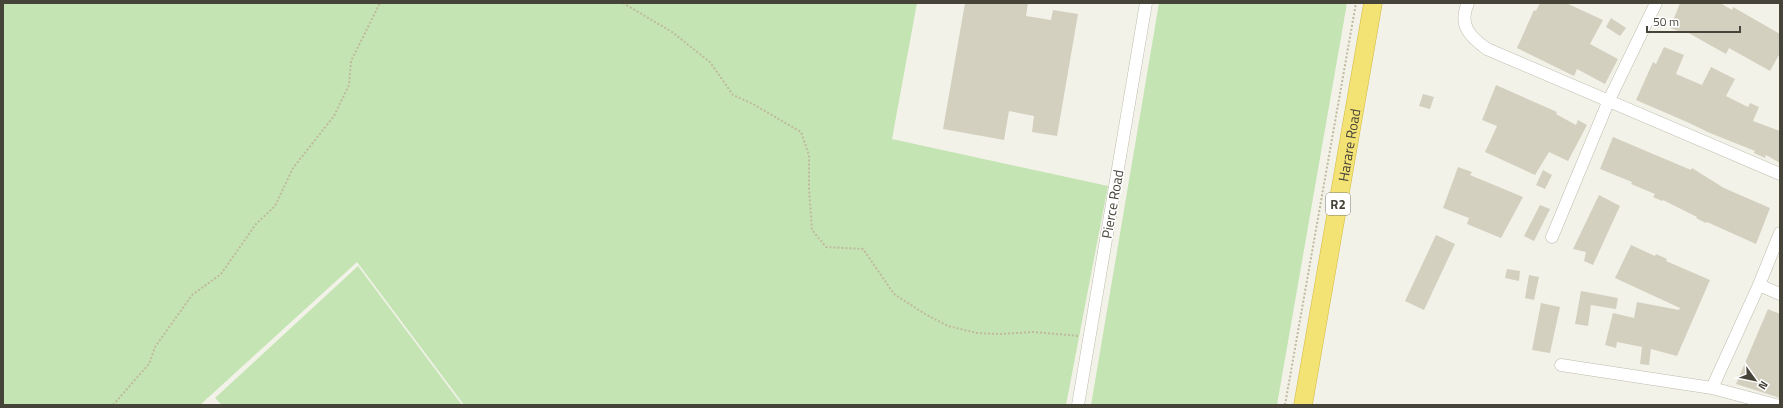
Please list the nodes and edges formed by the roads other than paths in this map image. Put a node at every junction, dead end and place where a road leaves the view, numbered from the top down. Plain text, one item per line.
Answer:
1 (1146, 3) edge
2 (1373, 3) edge
3 (1468, 3) edge
4 (1656, 3) edge
5 (1609, 100) junction
6 (1780, 174) edge
7 (1780, 232) edge
8 (1552, 237) dead end
9 (1759, 286) junction
10 (1780, 294) edge
11 (1561, 365) dead end
12 (1712, 388) junction
13 (1078, 405) edge
14 (1303, 405) edge
15 (1776, 405) edge

1 - 13 lane, Pierce Road
2 - 14 highway, Harare Road / R2
3 - 5 lane
4 - 5 lane
5 - 6 lane
5 - 8 lane
7 - 9 lane
9 - 10 lane
9 - 12 lane
11 - 12 lane
12 - 15 lane

